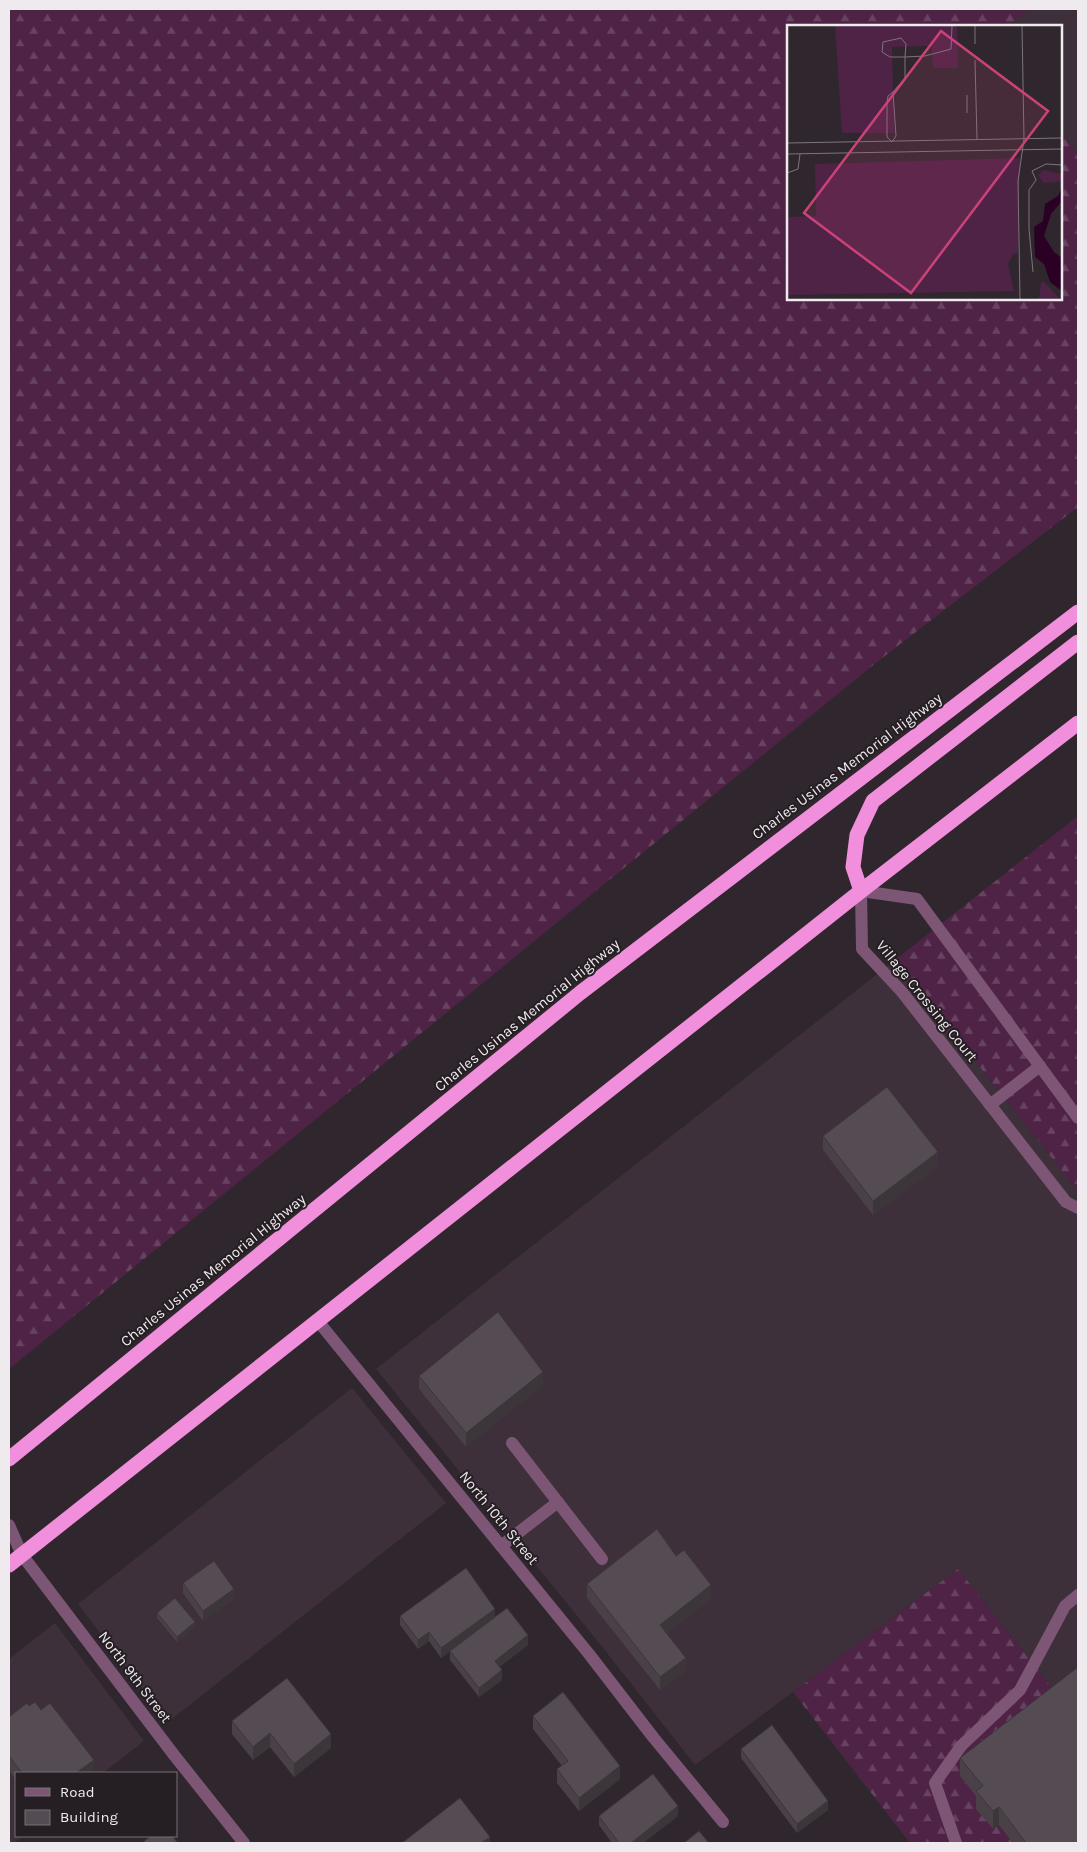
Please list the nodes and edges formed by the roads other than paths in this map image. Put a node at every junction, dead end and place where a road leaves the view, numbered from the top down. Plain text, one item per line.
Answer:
1 (1078, 612) edge
2 (1078, 642) edge
3 (1078, 723) edge
4 (861, 891) junction
5 (1040, 1066) junction
6 (990, 1105) junction
7 (1078, 1118) edge
8 (1078, 1208) edge
9 (317, 1320) junction
10 (512, 1443) dead end
11 (9, 1459) edge
12 (558, 1502) junction
13 (9, 1526) edge
14 (501, 1546) junction
15 (22, 1555) junction
16 (602, 1559) dead end
17 (9, 1565) edge
18 (1078, 1595) edge
19 (723, 1822) dead end
20 (244, 1843) edge
21 (956, 1843) edge

1 - 11 highway, Charles Usinas Memorial Highway
2 - 4 highway
3 - 4 highway
4 - 5 street
4 - 6 street, Village Crossing Court
4 - 9 highway
5 - 6 street
5 - 7 street
6 - 8 street, Village Crossing Court
9 - 14 street, North 10th Street
9 - 15 highway
10 - 12 street
12 - 14 street
12 - 16 street
13 - 15 street, North 9th Street
14 - 19 street, North 10th Street
15 - 17 highway
15 - 20 street, North 9th Street
18 - 21 street

